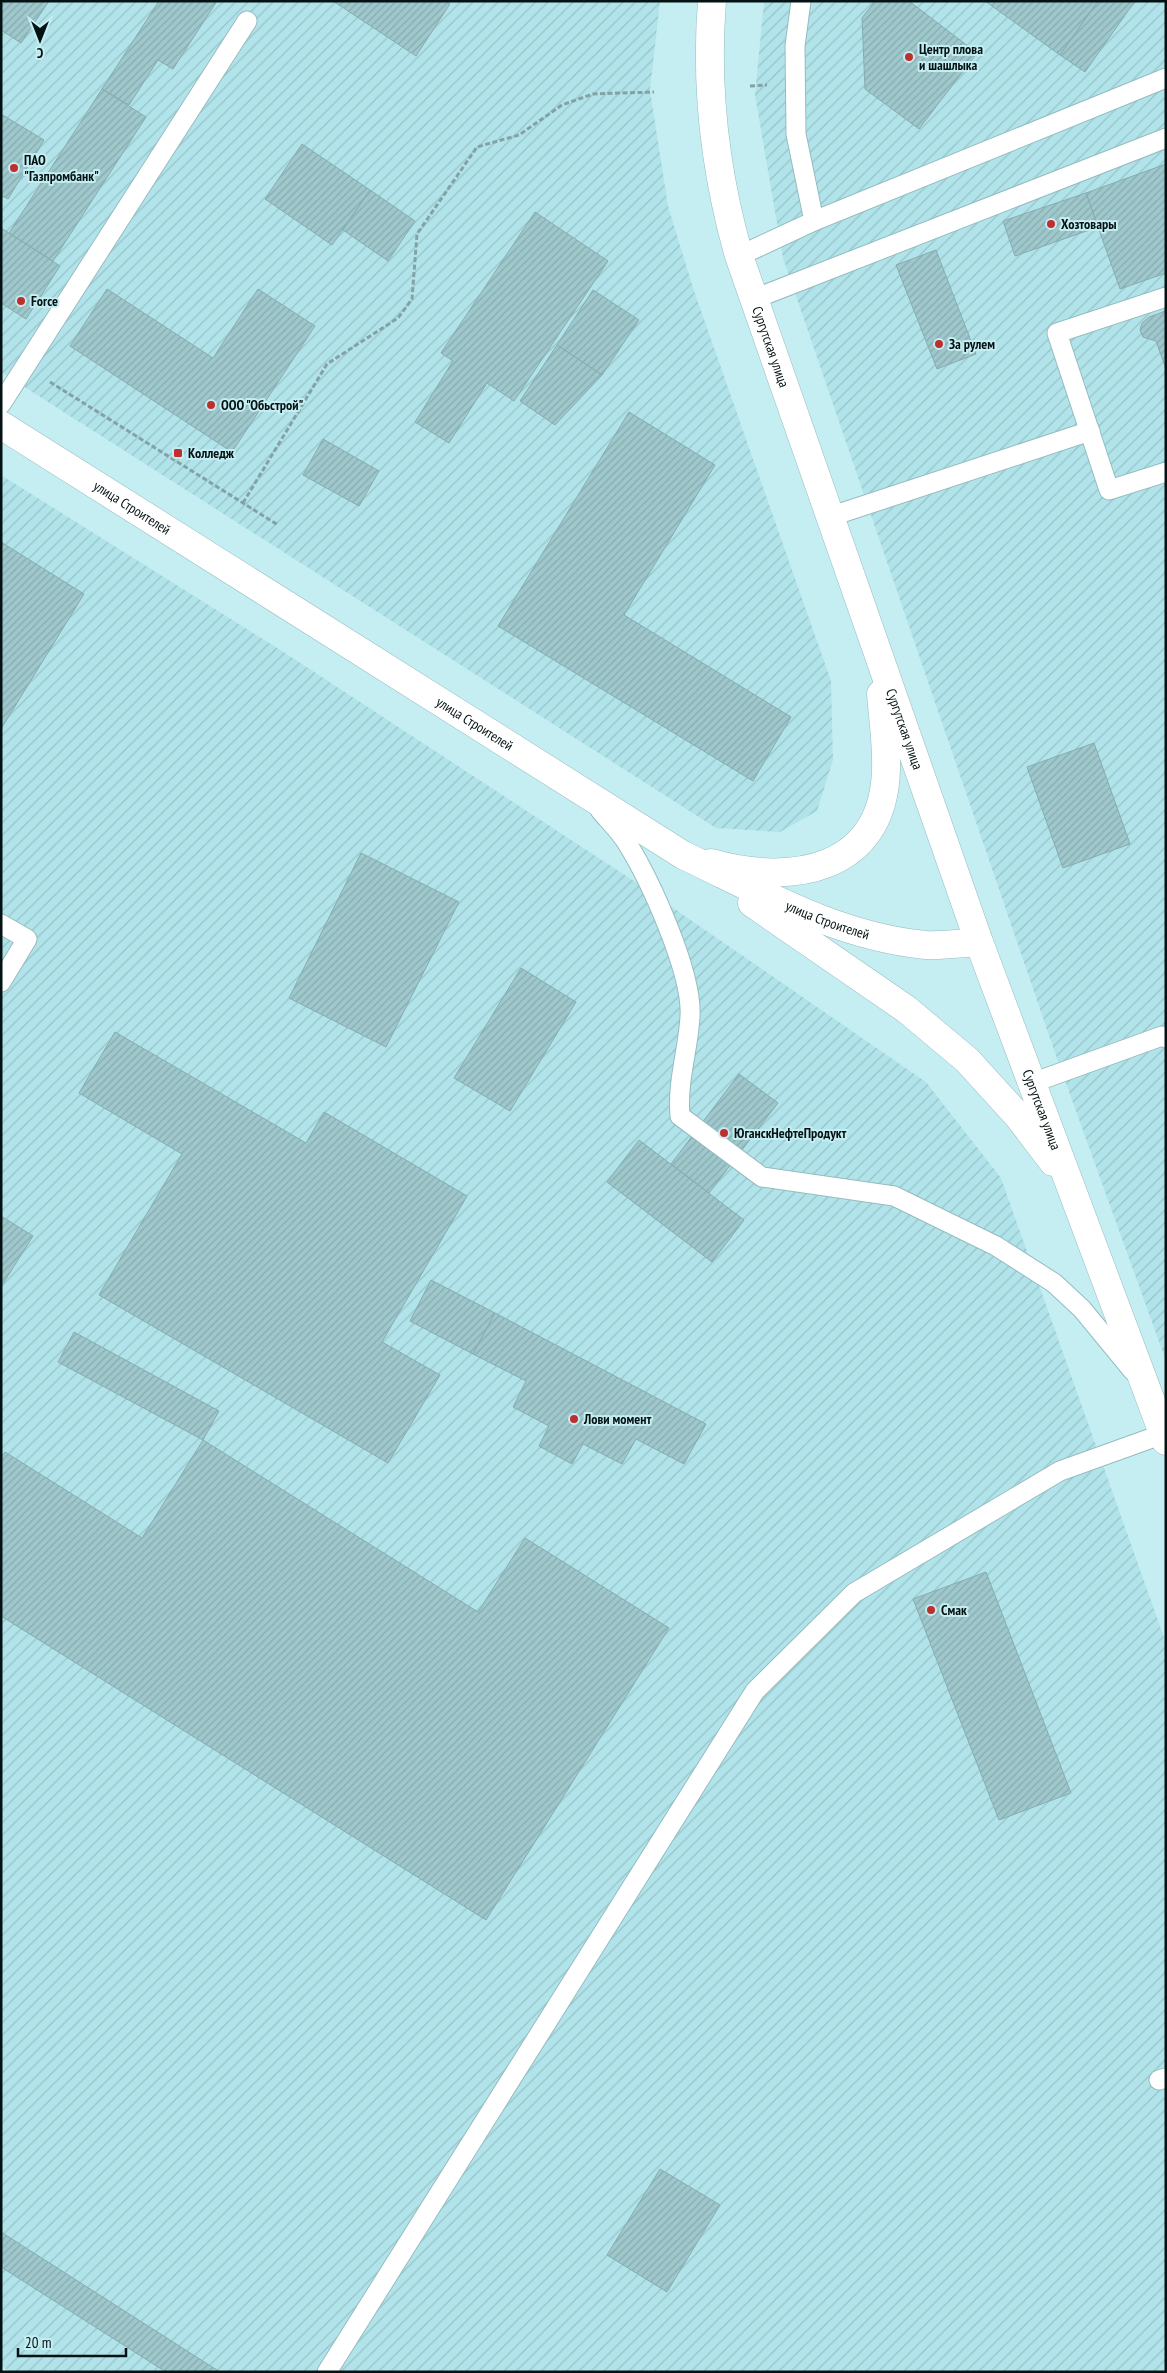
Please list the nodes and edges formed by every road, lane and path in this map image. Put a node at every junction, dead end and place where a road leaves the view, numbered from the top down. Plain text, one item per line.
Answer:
1 (712, 1) edge
2 (801, 1) edge
3 (247, 21) dead end
4 (1166, 78) edge
5 (654, 92) dead end
6 (1166, 138) edge
7 (814, 221) junction
8 (739, 256) junction
9 (1166, 298) edge
10 (754, 299) junction
11 (25, 366) junction
12 (1, 404) edge
13 (1, 425) edge
14 (1090, 431) junction
15 (1166, 472) edge
16 (243, 503) junction
17 (829, 517) junction
18 (278, 524) dead end
19 (880, 662) junction
20 (588, 796) junction
21 (683, 855) junction
22 (1, 924) edge
23 (979, 942) junction
24 (1, 982) edge
25 (1166, 1038) edge
26 (1032, 1083) junction
27 (1071, 1187) junction
28 (1146, 1385) junction
29 (1164, 1438) edge
30 (327, 2372) edge

1 - 8 main road, Сургутская улица
2 - 7 lane
3 - 11 lane
4 - 7 lane
5 - 16 path
6 - 10 lane
7 - 8 lane
8 - 10 main road, Сургутская улица
9 - 14 lane
10 - 17 main road, Сургутская улица
11 - 12 lane
11 - 16 path
13 - 20 main road, улица Строителей
14 - 15 lane
14 - 17 lane
16 - 18 path
17 - 19 main road, Сургутская улица
19 - 21 main road
19 - 23 main road, Сургутская улица
20 - 21 main road, улица Строителей
20 - 28 lane
21 - 23 main road, улица Строителей
21 - 27 main road
22 - 24 lane
23 - 26 main road, Сургутская улица
25 - 26 lane
26 - 27 main road, Сургутская улица
27 - 28 main road, Сургутская улица
28 - 29 main road, Сургутская улица
29 - 30 lane

